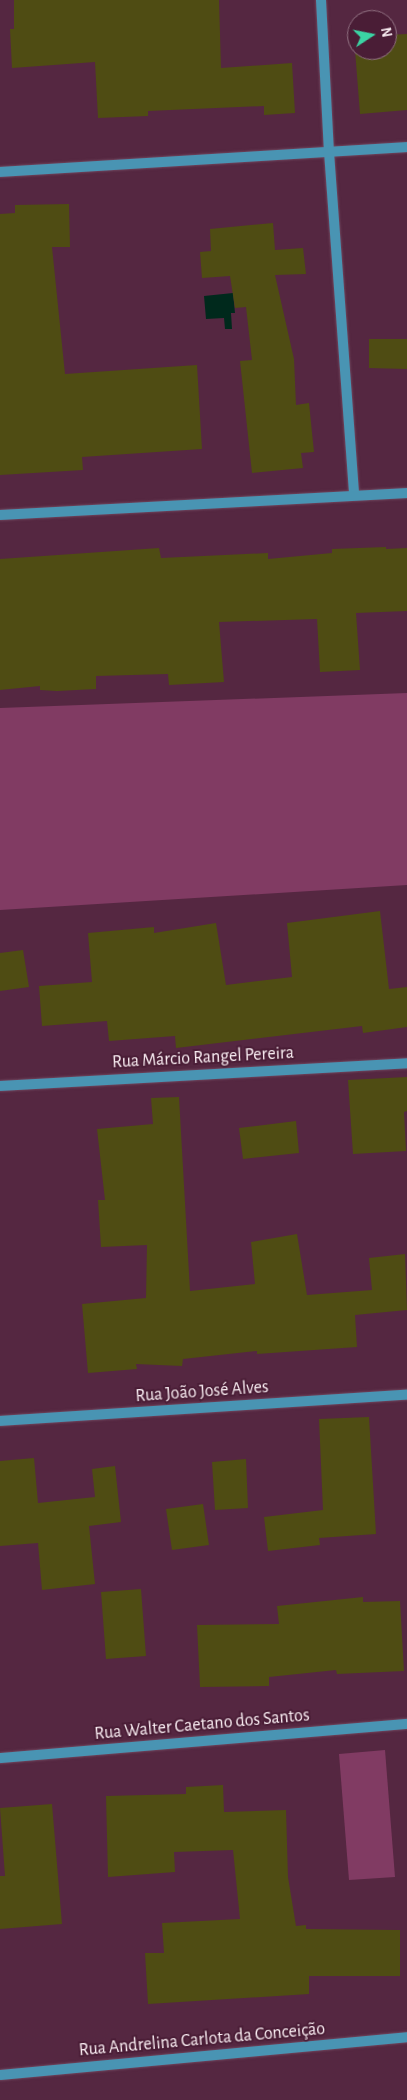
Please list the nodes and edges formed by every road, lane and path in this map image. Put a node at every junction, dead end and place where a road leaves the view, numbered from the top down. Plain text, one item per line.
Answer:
1 (321, 0) edge
2 (407, 147) edge
3 (329, 152) junction
4 (0, 172) edge
5 (407, 492) edge
6 (354, 495) junction
7 (0, 515) edge
8 (407, 1063) edge
9 (0, 1086) edge
10 (407, 1395) edge
11 (0, 1421) edge
12 (407, 1724) edge
13 (0, 1758) edge
14 (407, 2037) edge
15 (0, 2075) edge

1 - 3 street
2 - 3 street
3 - 4 street
3 - 6 street
5 - 6 street
6 - 7 street
8 - 9 street, Rua Márcio Rangel Pereira
10 - 11 street, Rua João José Alves
12 - 13 street, Rua Walter Caetano dos Santos
14 - 15 street, Rua Andrelina Carlota da Conceição

